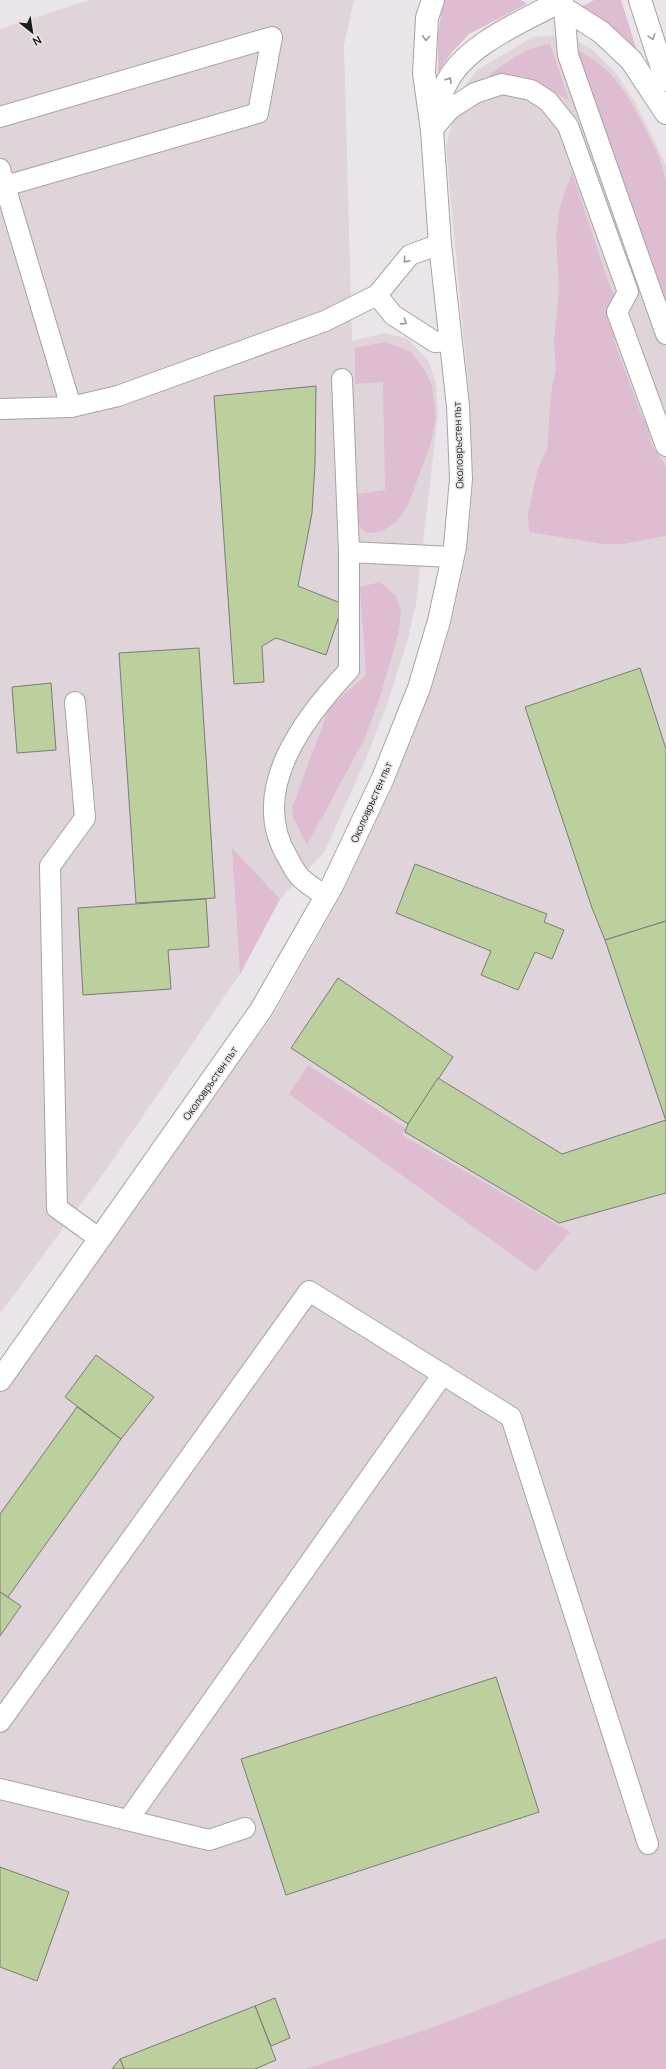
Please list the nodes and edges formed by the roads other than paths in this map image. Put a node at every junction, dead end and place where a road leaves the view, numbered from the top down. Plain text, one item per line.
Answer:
1 (433, 0) edge
2 (640, 0) edge
3 (558, 3) edge
4 (666, 80) edge
5 (666, 113) edge
6 (0, 117) edge
7 (432, 130) junction
8 (3, 178) edge
9 (440, 244) junction
10 (377, 295) junction
11 (666, 334) edge
12 (450, 341) junction
13 (342, 379) dead end
14 (71, 407) junction
15 (0, 409) edge
16 (666, 446) edge
17 (349, 552) junction
18 (452, 557) junction
19 (75, 702) dead end
20 (326, 897) junction
21 (100, 1238) junction
22 (443, 1374) junction
23 (0, 1380) edge
24 (0, 1722) edge
25 (0, 1789) edge
26 (128, 1820) junction
27 (245, 1828) dead end
28 (648, 1844) dead end

1 -> 7 main road, Околовръстен път
2 -> 4 main road
3 - 5 main road
7 -> 3 main road, Околовръстен път
3 - 11 lane
6 - 8 lane
7 - 9 main road, Околовръстен път
7 - 16 lane
8 - 14 lane
9 -> 10 lane
9 - 12 main road, Околовръстен път
10 -> 12 lane
10 - 14 lane
12 - 18 main road, Околовръстен път
13 - 17 lane
14 - 15 lane
17 - 18 lane
17 - 20 lane
18 - 20 main road, Околовръстен път
19 - 21 lane
20 - 21 main road, Околовръстен път
21 - 23 main road, Околовръстен път
22 - 24 lane
22 - 26 lane
22 - 28 lane
25 - 26 lane
26 - 27 lane

